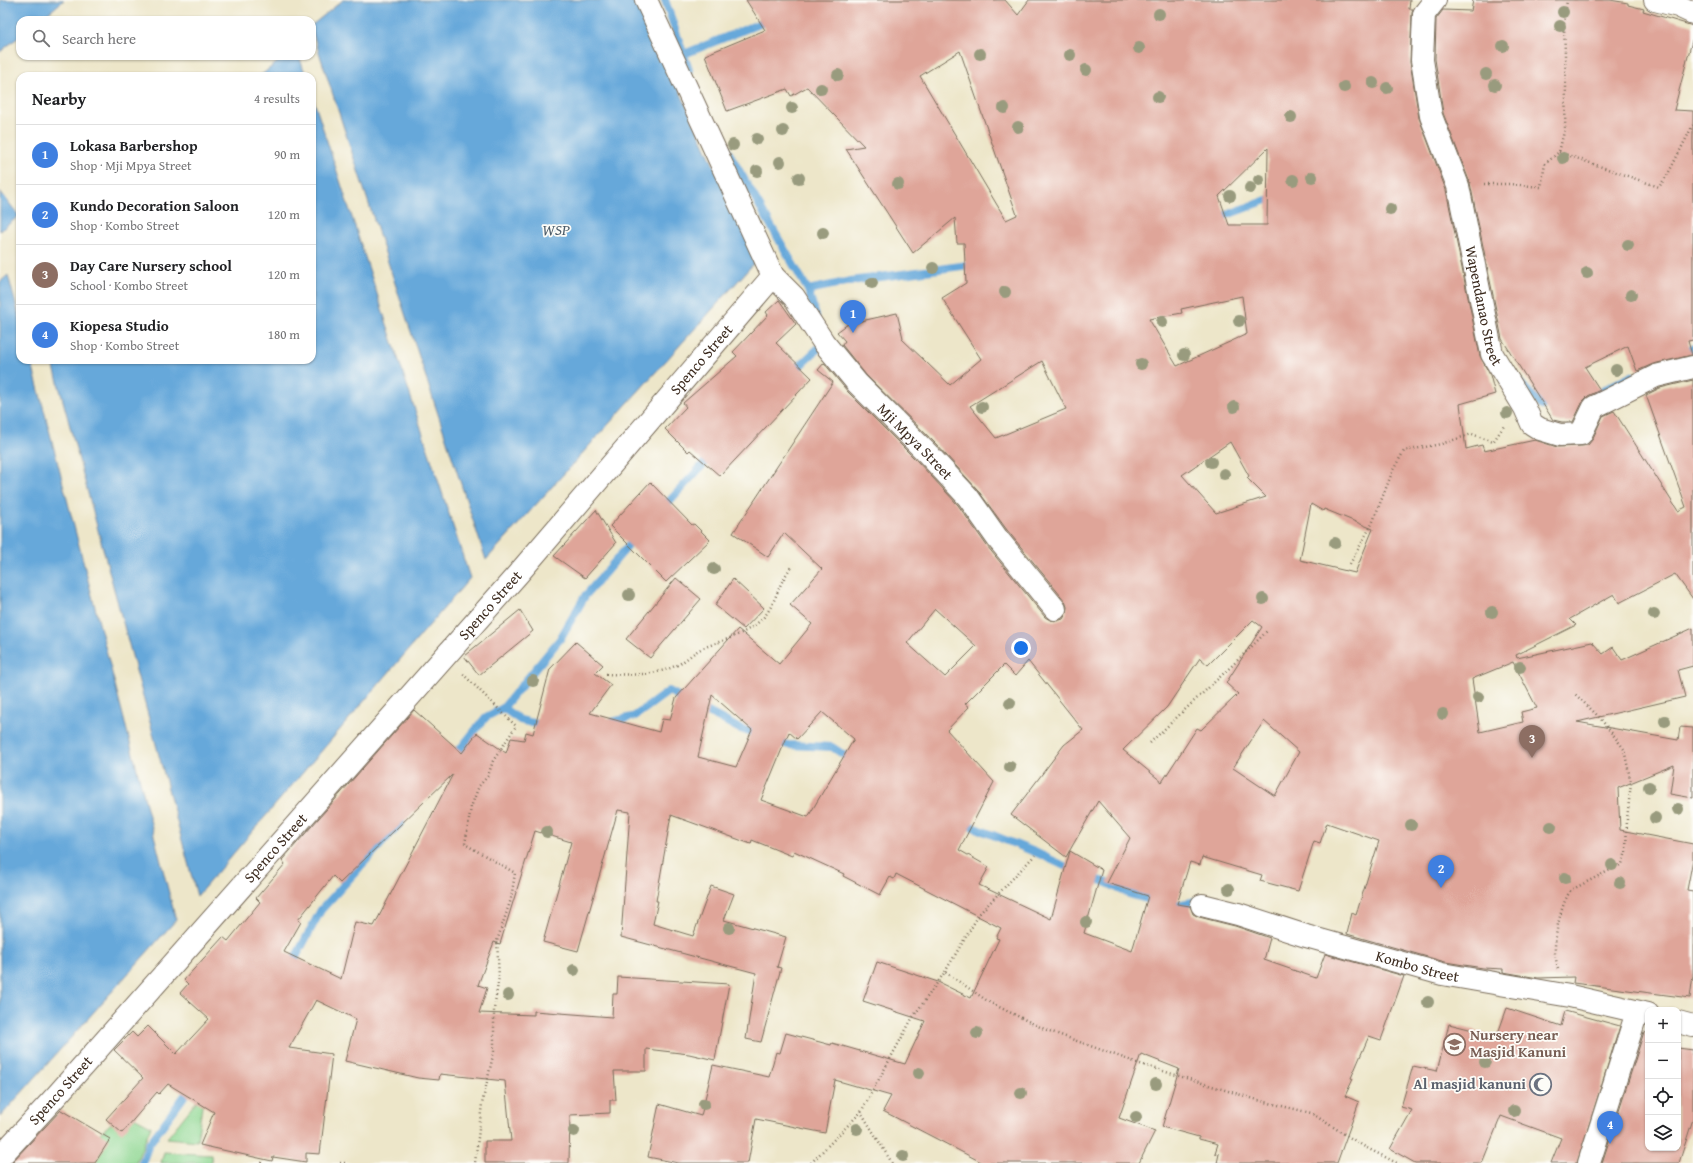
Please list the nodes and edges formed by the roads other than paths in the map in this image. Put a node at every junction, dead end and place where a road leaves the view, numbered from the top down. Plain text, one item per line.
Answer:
1 (646, 0) edge
2 (1435, 0) edge
3 (1655, 0) edge
4 (1693, 13) edge
5 (773, 276) junction
6 (1693, 367) edge
7 (1055, 609) dead end
8 (1202, 905) dead end
9 (1642, 1013) edge
10 (1681, 1023) edge
11 (1693, 1026) edge
12 (0, 1157) edge
13 (1589, 1163) edge

1 - 5 street
2 - 6 street, Wapendanao Street
3 - 4 street
5 - 7 street, Mji Mpya Street
5 - 12 street, Spenco Street
8 - 9 street, Kombo Street
9 - 13 street, Kombo Street
10 - 11 street

